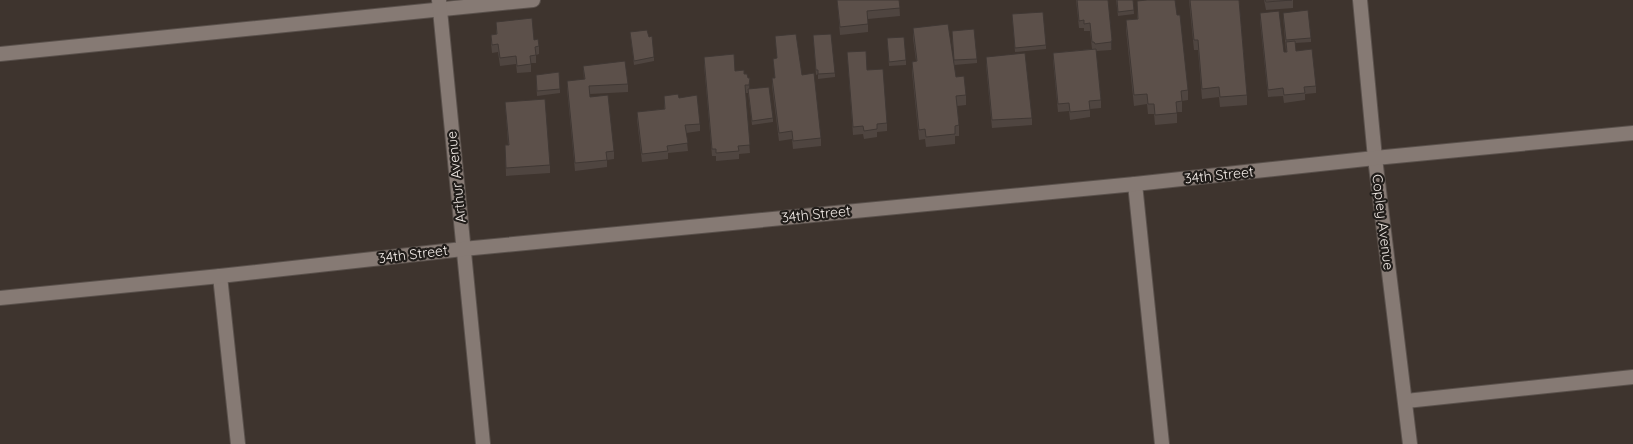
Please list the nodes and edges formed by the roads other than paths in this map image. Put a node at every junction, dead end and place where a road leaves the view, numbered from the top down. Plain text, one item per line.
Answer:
1 (533, 0) edge
2 (1360, 0) edge
3 (440, 5) edge
4 (0, 54) edge
5 (1633, 133) edge
6 (1375, 158) junction
7 (1135, 184) junction
8 (463, 249) junction
9 (220, 276) junction
10 (0, 298) edge
11 (1633, 377) edge
12 (1406, 401) junction
13 (238, 444) edge
14 (483, 444) edge
15 (1162, 444) edge
16 (1410, 444) edge

1 - 3 street
2 - 6 street, Copley Avenue
3 - 4 street
3 - 8 street, Arthur Avenue
5 - 6 street, 34th Street
6 - 7 street, 34th Street
6 - 12 street, Copley Avenue
7 - 8 street, 34th Street
7 - 15 street
8 - 9 street, 34th Street
8 - 14 street, Arthur Avenue
9 - 10 street, 34th Street
9 - 13 street
11 - 12 street
12 - 16 street, Copley Avenue

